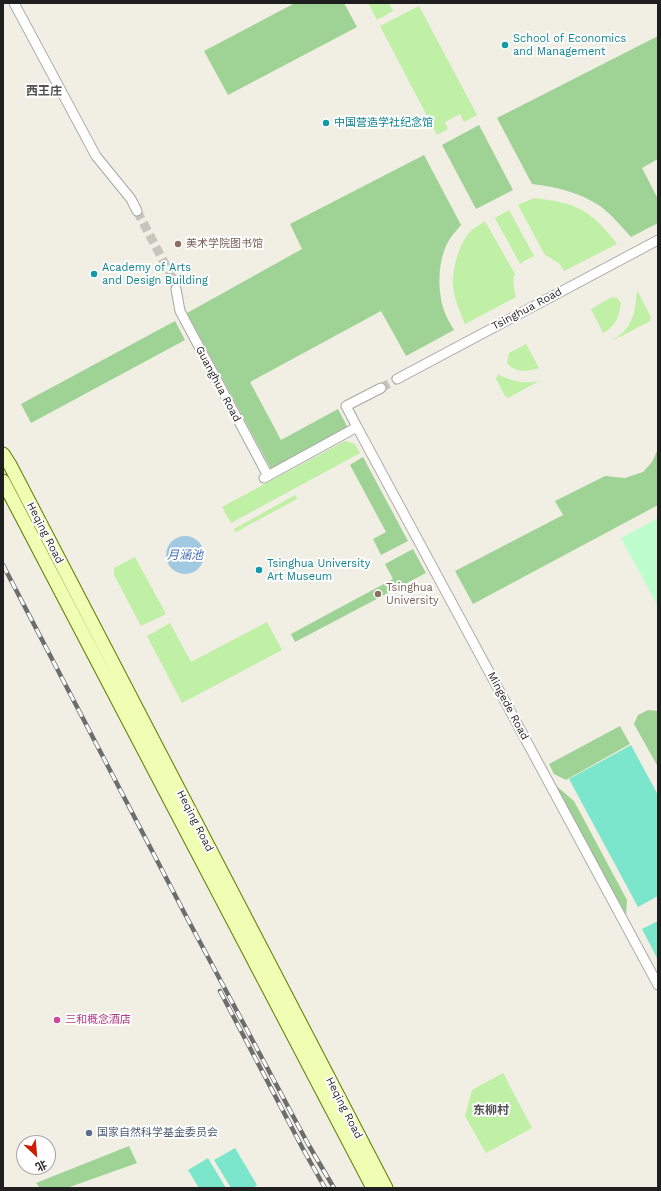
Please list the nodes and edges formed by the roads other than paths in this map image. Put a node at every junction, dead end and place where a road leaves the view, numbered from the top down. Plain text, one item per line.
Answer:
1 (14, 3) edge
2 (137, 211) tunnel mouth
3 (658, 240) edge
4 (176, 289) tunnel mouth
5 (397, 379) tunnel mouth
6 (381, 388) tunnel mouth
7 (357, 427) junction
8 (3, 454) edge
9 (3, 481) edge
10 (658, 985) edge
11 (373, 1188) edge
12 (386, 1188) edge

1 - 2 street
3 - 5 street, Tsinghua Road
4 - 7 street, Guanghua Road
6 - 7 street
7 - 10 street, Mingede Road
8 - 12 main road, Heqing Road
9 - 11 main road, Heqing Road

